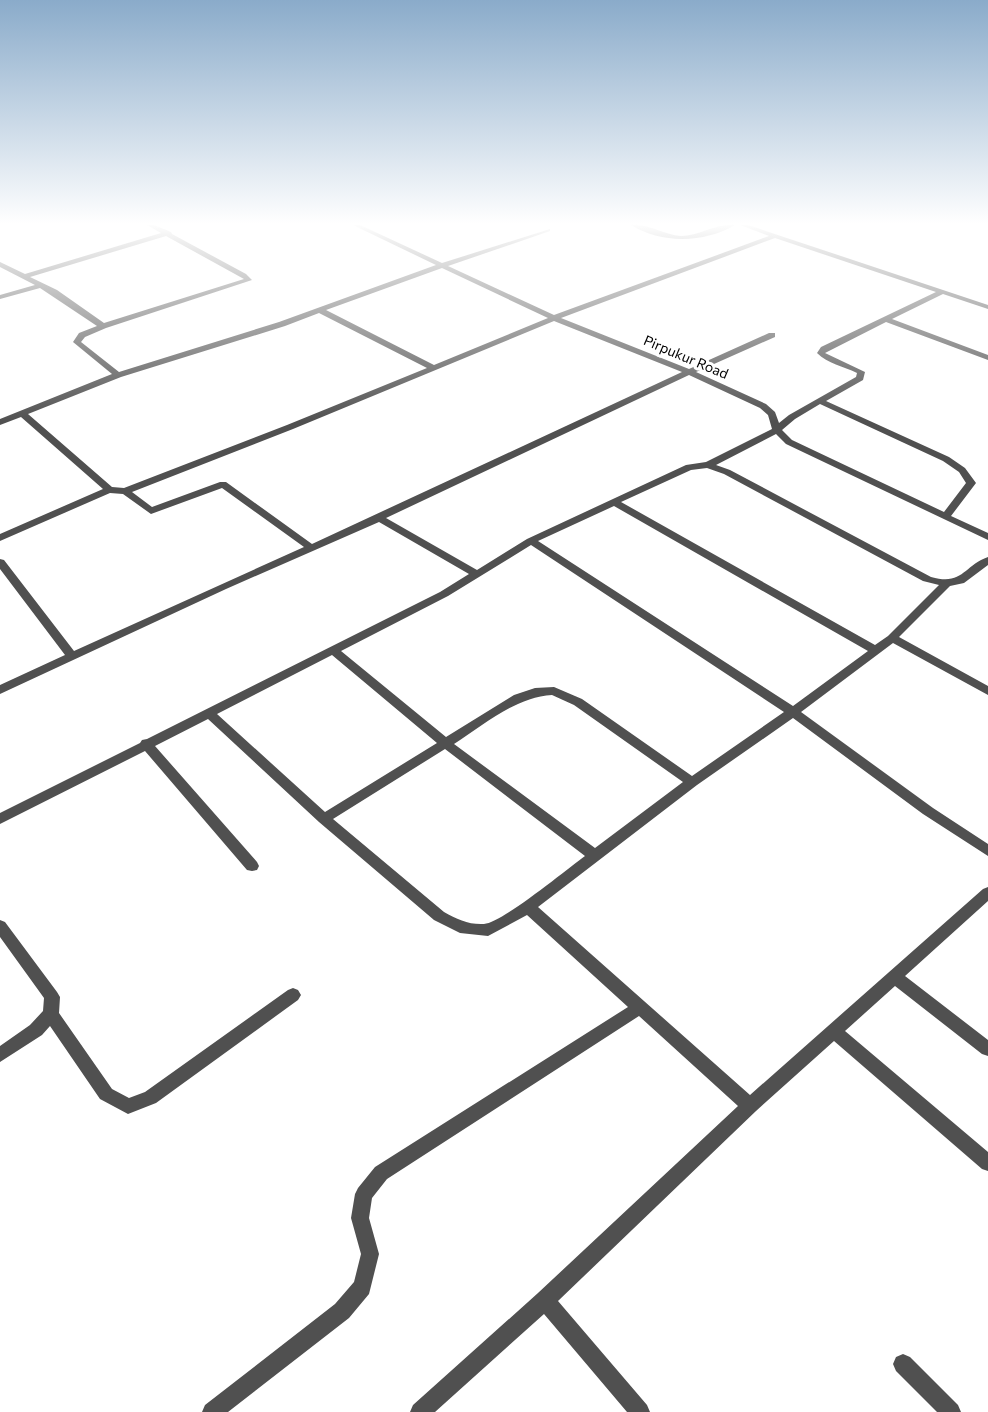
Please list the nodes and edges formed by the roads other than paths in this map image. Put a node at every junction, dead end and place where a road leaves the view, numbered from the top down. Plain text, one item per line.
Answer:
1 (22, 291) edge
2 (51, 291) edge
3 (214, 291) edge
4 (372, 291) edge
5 (495, 291) edge
6 (627, 291) edge
7 (939, 291) edge
8 (942, 292) junction
9 (0, 297) edge
10 (988, 307) edge
11 (320, 310) junction
12 (554, 318) junction
13 (886, 319) junction
14 (103, 326) junction
15 (772, 335) dead end
16 (988, 358) edge
17 (434, 368) junction
18 (689, 372) junction
19 (118, 375) junction
20 (820, 401) junction
21 (23, 414) junction
22 (0, 422) edge
23 (777, 430) junction
24 (708, 465) junction
25 (109, 490) junction
26 (125, 491) junction
27 (614, 502) junction
28 (945, 517) junction
29 (379, 518) junction
30 (988, 537) edge
31 (0, 538) edge
32 (531, 541) junction
33 (311, 548) junction
34 (988, 560) edge
35 (0, 562) edge
36 (477, 574) junction
37 (945, 585) junction
38 (892, 638) junction
39 (333, 650) junction
40 (875, 650) junction
41 (72, 656) junction
42 (0, 690) edge
43 (988, 691) edge
44 (208, 712) junction
45 (793, 712) junction
46 (146, 743) junction
47 (444, 743) junction
48 (692, 782) junction
49 (0, 819) edge
50 (324, 819) junction
51 (988, 851) edge
52 (594, 855) junction
53 (252, 866) dead end
54 (988, 893) edge
55 (528, 907) junction
56 (0, 926) edge
57 (895, 976) junction
58 (293, 995) dead end
59 (641, 1007) junction
60 (51, 1014) junction
61 (834, 1030) junction
62 (988, 1049) edge
63 (0, 1055) edge
64 (750, 1106) junction
65 (988, 1163) edge
66 (545, 1300) junction
67 (903, 1364) dead end
68 (212, 1412) edge
69 (420, 1412) edge
70 (639, 1412) edge
71 (951, 1412) edge

1 - 9 street
2 - 14 street
3 - 14 street
4 - 11 street
5 - 12 street, Pirpukur Road
6 - 12 street
7 - 8 street
8 - 10 street
8 - 13 street
11 - 17 street
11 - 19 street
12 - 17 street
12 - 18 street, Pirpukur Road
13 - 16 street
13 - 20 street
14 - 19 street
15 - 18 street
17 - 26 street
18 - 23 street, Pirpukur Road
18 - 29 street
19 - 21 street
20 - 23 street
20 - 28 street
21 - 22 street
21 - 25 street
23 - 24 street
23 - 28 street, Pirpukur Road
24 - 27 street
24 - 37 street
25 - 26 street
25 - 31 street
26 - 33 street
27 - 32 street
27 - 40 street
28 - 30 street, Pirpukur Road
29 - 33 street
29 - 36 street
32 - 36 street
32 - 45 street
33 - 41 street
34 - 37 street
35 - 41 street
36 - 39 street
37 - 38 street
38 - 40 street
38 - 43 street
39 - 44 street
39 - 47 street
40 - 45 street
41 - 42 street
44 - 46 street
44 - 50 street
45 - 48 street
45 - 51 street
46 - 49 street
46 - 53 street
47 - 48 street
47 - 50 street
47 - 52 street
48 - 52 street
50 - 55 street
52 - 55 street
54 - 57 street
55 - 59 street
56 - 60 street
57 - 61 street
57 - 62 street
58 - 60 street
59 - 64 street
59 - 68 street
60 - 63 street
61 - 64 street
61 - 65 street
64 - 66 street
66 - 69 street
66 - 70 street
67 - 71 street

